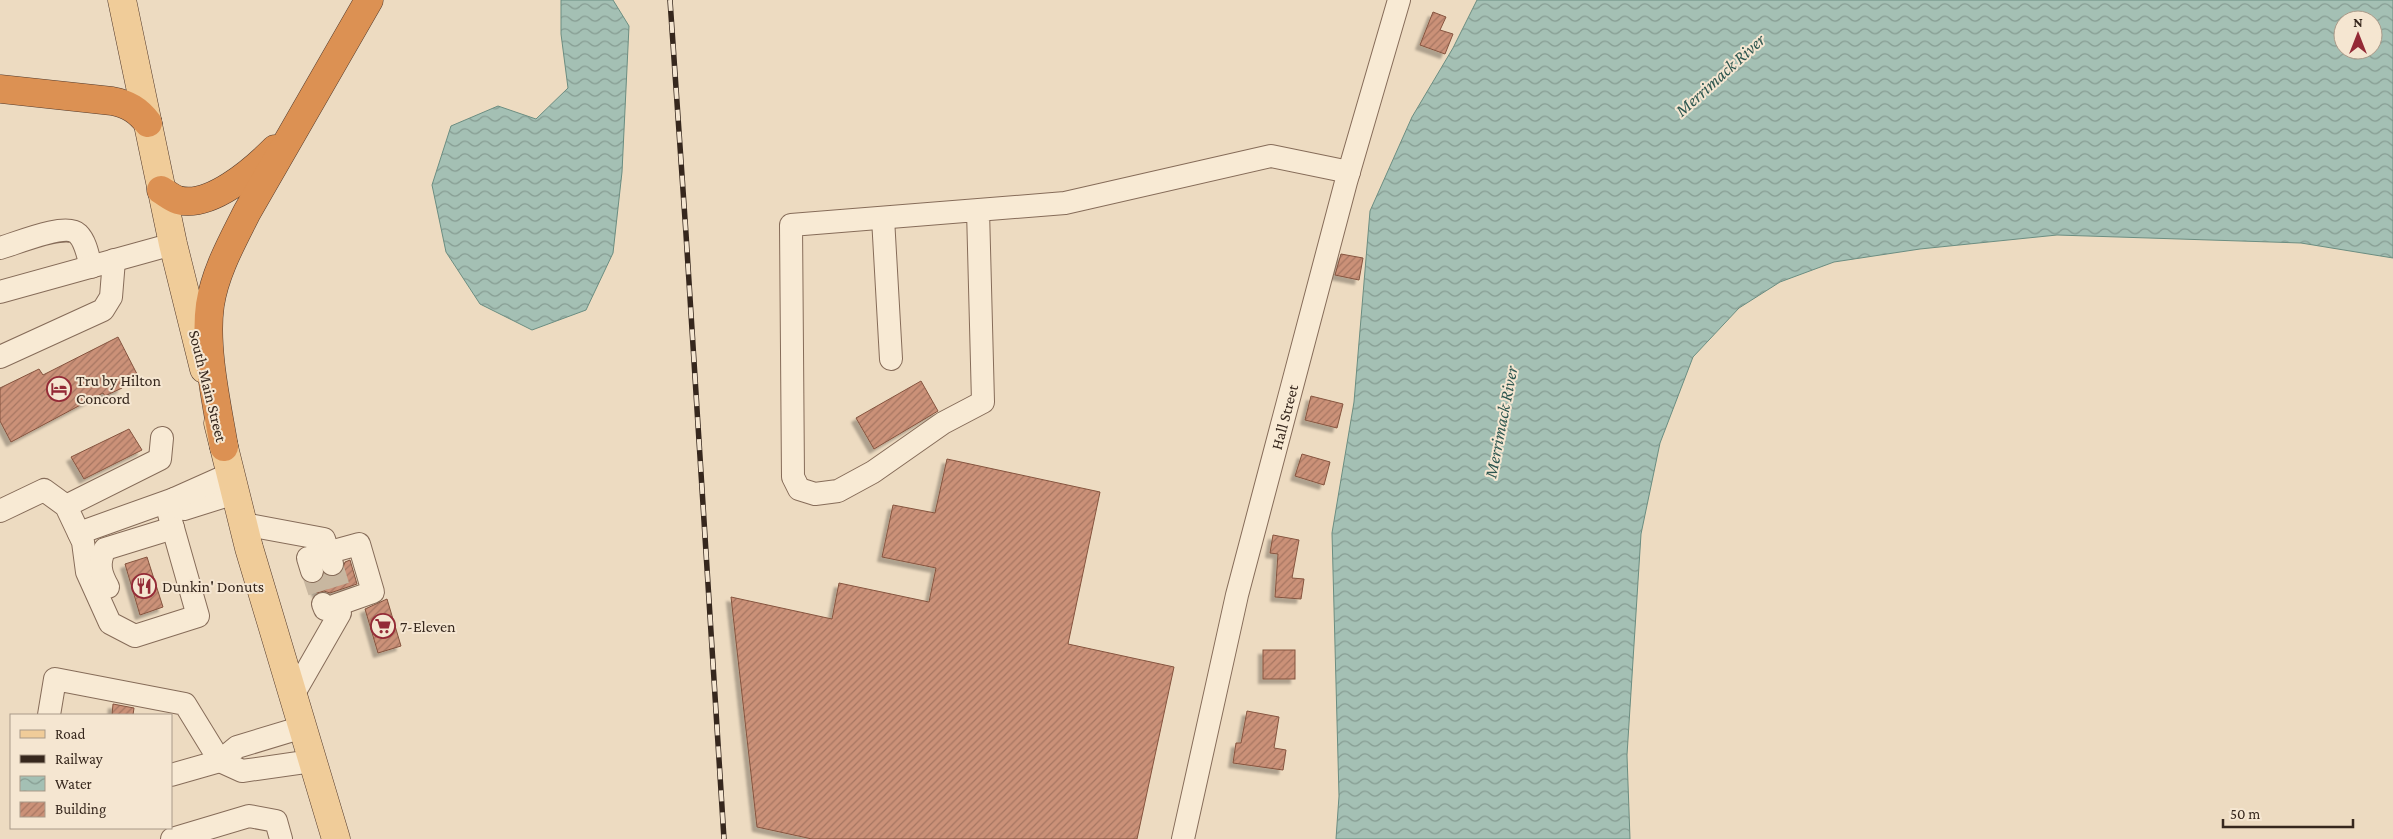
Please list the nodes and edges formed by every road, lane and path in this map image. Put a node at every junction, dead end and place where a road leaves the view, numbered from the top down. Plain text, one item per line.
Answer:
1 (122, 0) edge
2 (368, 0) edge
3 (1399, 0) edge
4 (0, 89) edge
5 (148, 123) junction
6 (298, 124) junction
7 (1350, 172) junction
8 (161, 190) junction
9 (978, 210) junction
10 (883, 218) junction
11 (173, 244) junction
12 (0, 248) edge
13 (114, 260) junction
14 (91, 267) junction
15 (0, 292) edge
16 (0, 357) edge
17 (891, 359) dead end
18 (162, 438) dead end
19 (224, 447) junction
20 (232, 484) junction
21 (66, 506) junction
22 (0, 511) edge
23 (172, 514) junction
24 (243, 524) junction
25 (81, 537) junction
26 (197, 612) junction
27 (293, 695) junction
28 (49, 714) edge
29 (303, 728) junction
30 (220, 761) junction
31 (313, 763) junction
32 (172, 776) edge
33 (229, 831) edge
34 (172, 839) edge
35 (281, 839) edge
36 (336, 839) edge
37 (1183, 839) edge

1 - 5 main road, South Main Street
2 - 6 highway
3 - 7 street, Hall Street
4 - 5 highway
5 - 8 main road, South Main Street
6 - 8 highway
6 - 19 highway
7 - 9 street
7 - 37 street, Hall Street
8 - 11 main road, South Main Street
9 - 10 street
9 - 10 street
10 - 17 street
11 - 13 street
11 - 19 main road, South Main Street
12 - 14 street
13 - 14 street
13 - 16 street
14 - 15 street
18 - 21 street
19 - 20 main road, South Main Street
20 - 23 street
20 - 24 main road, South Main Street
21 - 22 street
21 - 25 street
23 - 25 street
23 - 26 street
23 - 26 street
24 - 27 main road, South Main Street
24 - 27 street
25 - 26 street
27 - 29 main road, South Main Street
28 - 30 street
29 - 30 street
29 - 31 main road, South Main Street
30 - 31 street
30 - 32 street
31 - 36 main road, South Main Street
33 - 34 street
33 - 35 street

